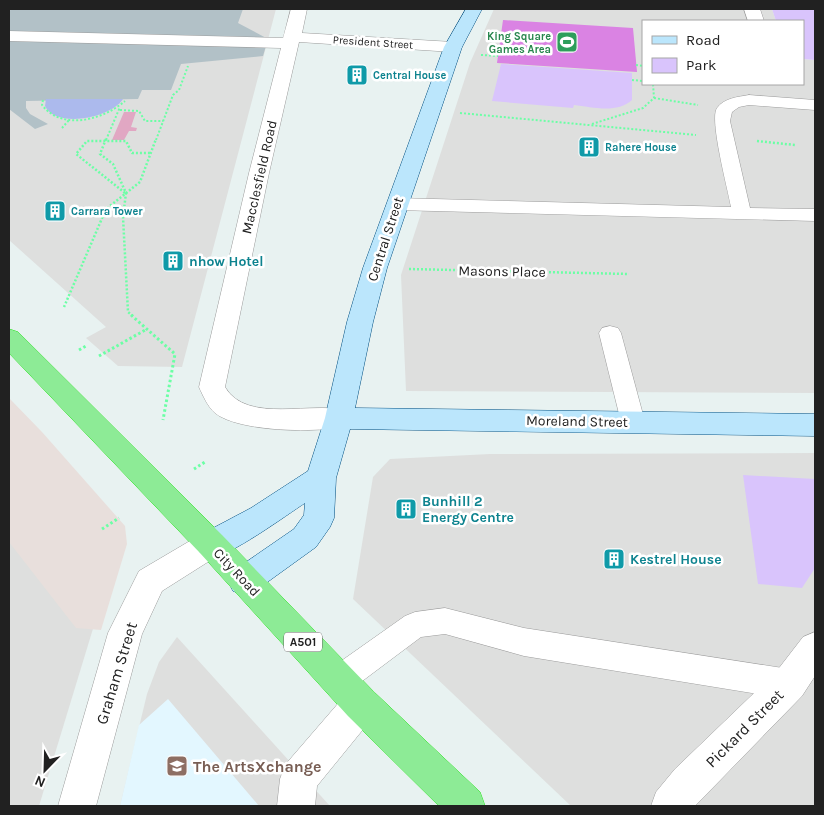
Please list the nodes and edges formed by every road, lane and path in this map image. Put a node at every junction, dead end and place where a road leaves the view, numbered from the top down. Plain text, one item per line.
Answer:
1 (300, 9) edge
2 (474, 9) edge
3 (9, 36) edge
4 (292, 40) junction
5 (453, 47) junction
6 (189, 64) dead end
7 (636, 66) dead end
8 (642, 66) edge
9 (632, 80) dead end
10 (642, 81) edge
11 (653, 85) edge
12 (654, 98) junction
13 (43, 100) dead end
14 (125, 101) dead end
15 (815, 105) edge
16 (120, 109) junction
17 (430, 110) junction
18 (724, 110) junction
19 (69, 120) junction
20 (163, 121) junction
21 (590, 125) junction
22 (62, 128) dead end
23 (726, 138) junction
24 (106, 141) junction
25 (795, 145) dead end
26 (150, 153) junction
27 (126, 193) junction
28 (396, 204) junction
29 (742, 213) junction
30 (815, 215) edge
31 (375, 268) junction
32 (629, 274) dead end
33 (64, 307) dead end
34 (147, 329) junction
35 (610, 334) dead end
36 (9, 338) edge
37 (86, 346) dead end
38 (79, 350) dead end
39 (99, 356) dead end
40 (339, 418) junction
41 (163, 420) dead end
42 (633, 422) junction
43 (815, 425) edge
44 (206, 462) dead end
45 (194, 469) dead end
46 (321, 478) junction
47 (119, 518) dead end
48 (102, 529) dead end
49 (211, 544) junction
50 (244, 581) junction
51 (815, 648) edge
52 (789, 684) junction
53 (350, 693) junction
54 (78, 806) edge
55 (296, 806) edge
56 (466, 806) edge
57 (670, 806) edge

1 - 4 street, Macclesfield Road
2 - 5 street, Central Street
3 - 4 street, President Street
4 - 5 street, President Street
4 - 40 street, Macclesfield Road
5 - 17 street, Central Street
6 - 20 path
7 - 8 path
9 - 10 path
11 - 12 path
12 - 18 path
12 - 21 path
13 - 19 path
14 - 16 path
15 - 18 lane
16 - 19 path
16 - 20 path
16 - 24 path
17 - 21 path
17 - 28 street, Central Street
18 - 23 lane
19 - 22 path
20 - 26 path
21 - 23 path
23 - 25 path
23 - 29 lane
24 - 26 path
24 - 27 path
24 - 27 path
26 - 27 path
27 - 33 path
27 - 34 path
28 - 29 lane
28 - 31 street, Central Street
29 - 30 lane
31 - 32 path, Masons Place
31 - 40 street, Central Street
34 - 39 path
34 - 41 path
35 - 42 lane
36 - 49 highway, City Road / A501
37 - 38 path
40 - 42 street, Moreland Street
40 - 46 street, Central Street
42 - 43 street, Moreland Street
44 - 45 path
46 - 49 street
46 - 50 street, Central Street
47 - 48 path
49 - 50 highway, City Road / A501
49 - 54 street, Graham Street
50 - 53 highway, City Road / A501
51 - 52 street, Pickard Street
52 - 53 lane
52 - 57 street, Pickard Street
53 - 55 street
53 - 56 highway, City Road / A501

